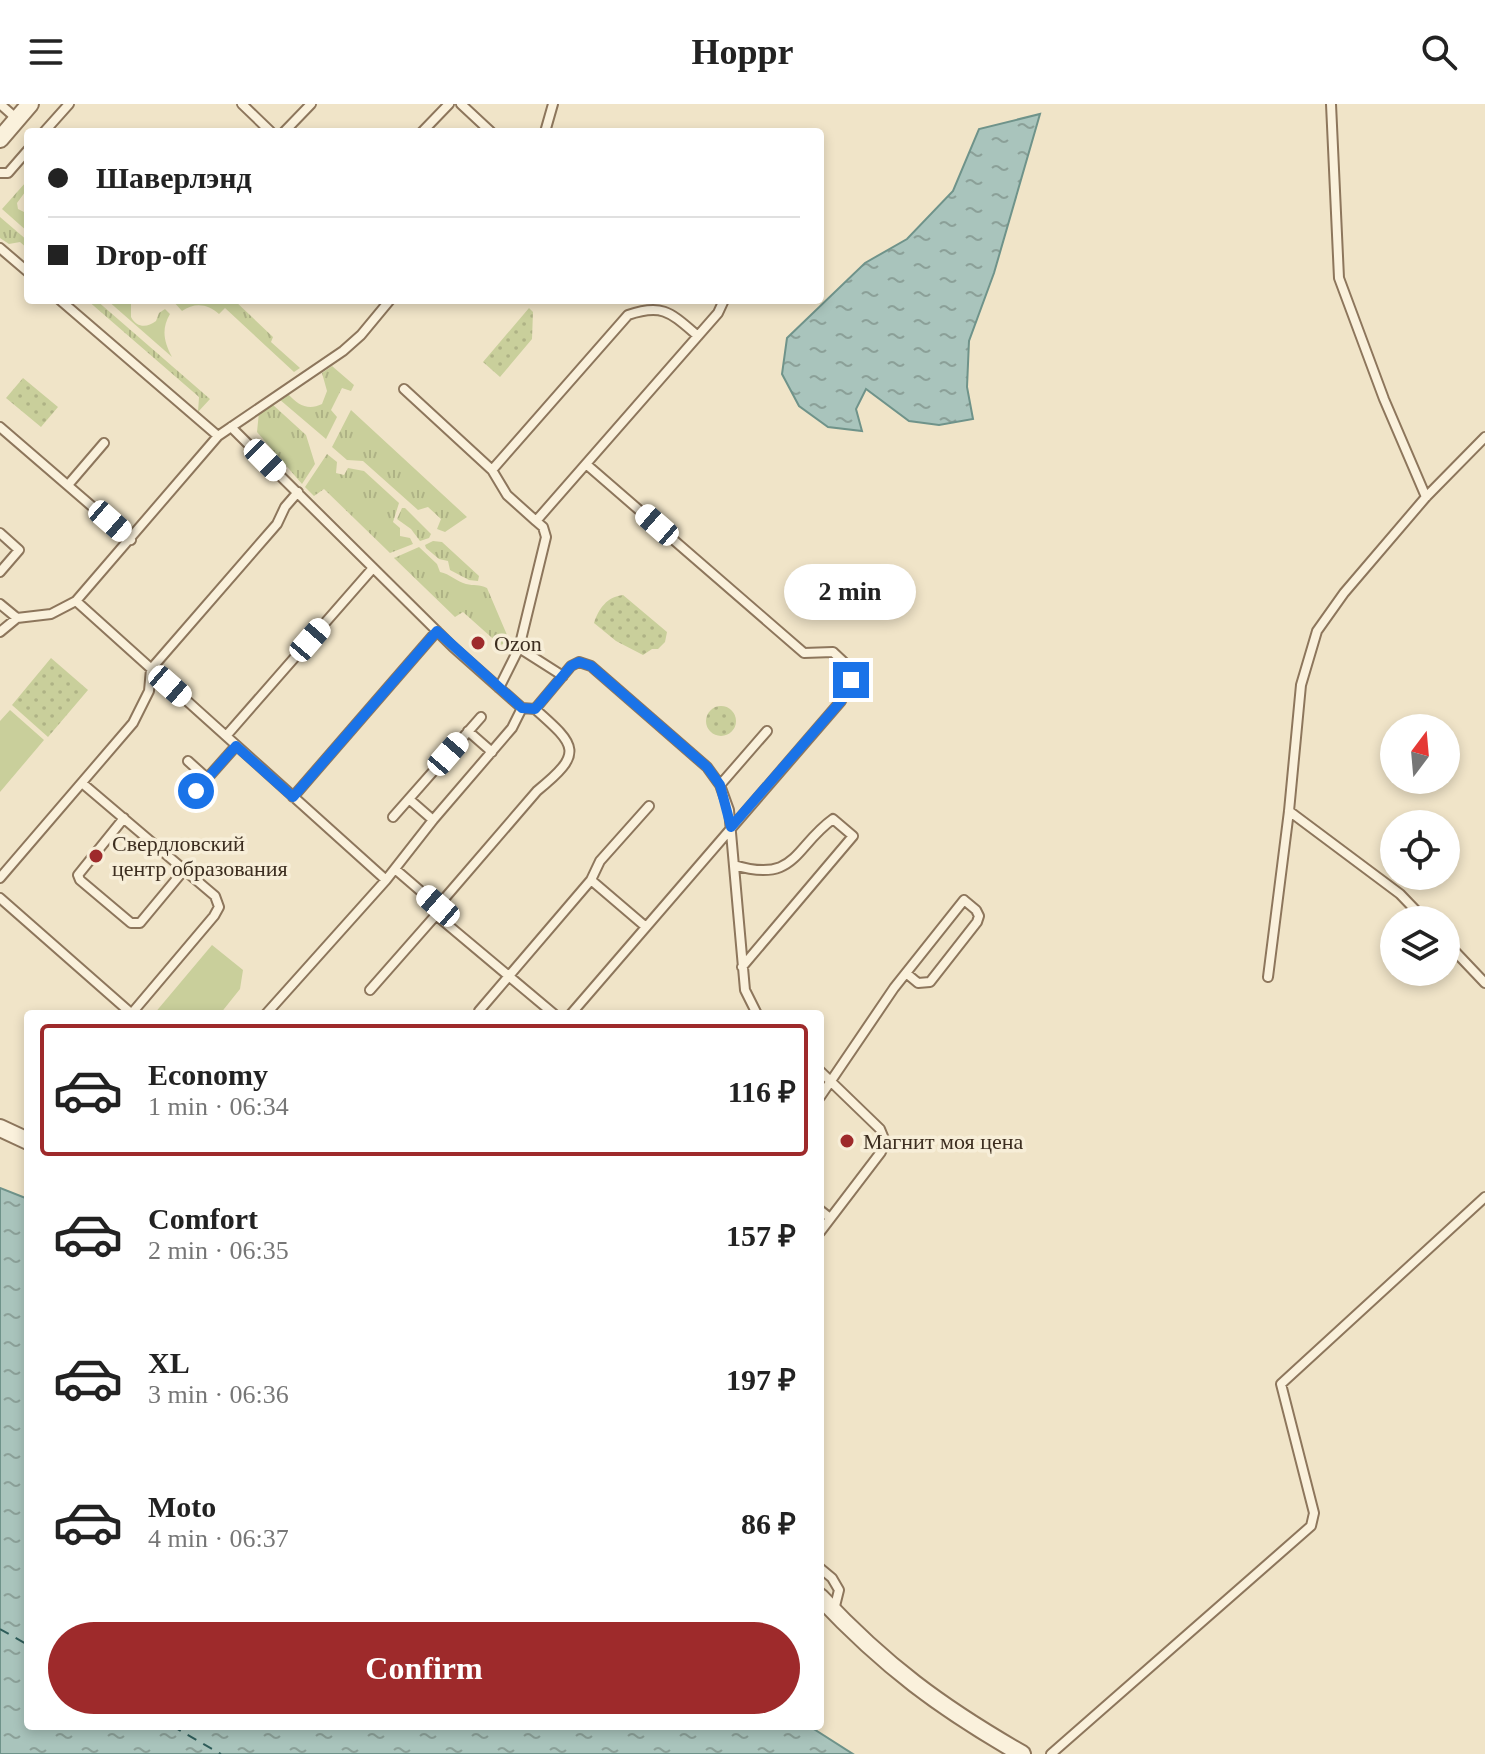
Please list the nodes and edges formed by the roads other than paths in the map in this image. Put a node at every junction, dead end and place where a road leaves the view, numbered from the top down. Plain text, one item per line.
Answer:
1 (0, 104) edge
2 (30, 104) edge
3 (69, 104) edge
4 (242, 104) edge
5 (311, 104) edge
6 (449, 104) edge
7 (461, 104) edge
8 (553, 104) edge
9 (1331, 104) edge
10 (17, 119) junction
11 (48, 128) edge
12 (267, 128) edge
13 (288, 128) edge
14 (426, 128) edge
15 (487, 128) edge
16 (547, 128) edge
17 (0, 139) edge
18 (24, 155) edge
19 (0, 173) edge
20 (0, 248) edge
21 (24, 269) edge
22 (65, 304) edge
23 (387, 304) edge
24 (722, 304) edge
25 (698, 336) junction
26 (404, 389) dead end
27 (0, 427) edge
28 (231, 427) junction
29 (218, 436) junction
30 (1485, 437) edge
31 (104, 443) dead end
32 (586, 464) junction
33 (492, 470) junction
34 (68, 485) junction
35 (298, 492) junction
36 (1426, 497) junction
37 (536, 521) junction
38 (0, 533) edge
39 (131, 540) junction
40 (373, 568) junction
41 (0, 572) edge
42 (76, 601) junction
43 (0, 604) edge
44 (17, 618) junction
45 (437, 631) junction
46 (0, 632) edge
47 (519, 648) junction
48 (151, 669) junction
49 (563, 676) junction
50 (499, 688) junction
51 (522, 708) junction
52 (535, 709) junction
53 (481, 717) dead end
54 (468, 731) junction
55 (767, 731) dead end
56 (226, 736) junction
57 (236, 746) junction
58 (492, 752) junction
59 (188, 761) dead end
60 (208, 779) junction
61 (82, 783) junction
62 (720, 785) junction
63 (196, 791) dead end
64 (293, 797) junction
65 (409, 799) junction
66 (649, 806) dead end
67 (1289, 811) junction
68 (393, 817) dead end
69 (124, 818) junction
70 (433, 820) junction
71 (731, 827) junction
72 (734, 865) junction
73 (395, 869) junction
74 (184, 870) junction
75 (0, 878) edge
76 (386, 880) junction
77 (591, 880) junction
78 (0, 898) edge
79 (1412, 906) edge
80 (437, 910) junction
81 (646, 927) junction
82 (1460, 957) edge
83 (742, 967) junction
84 (906, 973) junction
85 (509, 976) junction
86 (1268, 977) dead end
87 (1485, 983) edge
88 (370, 990) dead end
89 (128, 1010) edge
90 (135, 1010) edge
91 (275, 1010) edge
92 (480, 1010) edge
93 (549, 1010) edge
94 (574, 1010) edge
95 (755, 1010) edge
96 (824, 1074) edge
97 (831, 1079) junction
98 (824, 1090) edge
99 (0, 1128) edge
100 (24, 1139) edge
101 (1485, 1197) edge
102 (824, 1213) edge
103 (830, 1218) junction
104 (824, 1226) edge
105 (824, 1571) edge
106 (824, 1601) edge
107 (833, 1611) junction
108 (1022, 1754) edge
109 (1051, 1754) edge

1 - 10 lane
2 - 10 street
3 - 11 lane
4 - 12 lane
5 - 13 lane
6 - 14 lane
7 - 15 lane
8 - 16 lane
9 - 36 lane
10 - 17 street
18 - 19 lane
20 - 21 lane
22 - 29 lane
23 - 28 lane
24 - 25 lane
25 - 32 lane
25 - 33 lane
26 - 33 lane
27 - 34 lane
28 - 29 lane
28 - 35 lane
29 - 39 lane
30 - 36 lane
31 - 34 lane
32 - 37 lane
32 - 71 lane
33 - 37 lane
34 - 39 lane
35 - 40 lane
35 - 48 lane
36 - 67 lane
37 - 47 lane
38 - 41 lane
39 - 42 lane
40 - 45 lane
40 - 56 lane
42 - 44 lane
42 - 48 lane
43 - 44 lane
44 - 46 lane
45 - 50 lane
45 - 64 lane
47 - 49 lane
47 - 50 lane
48 - 56 lane
48 - 61 lane
49 - 52 lane
49 - 62 lane
50 - 51 lane
51 - 52 lane
51 - 58 lane
52 - 80 lane
53 - 54 lane
54 - 58 lane
54 - 65 lane
55 - 62 lane
56 - 57 lane
57 - 60 lane
57 - 64 lane
58 - 70 lane
59 - 60 lane
60 - 63 lane
61 - 69 lane
61 - 75 lane
62 - 71 lane
64 - 76 lane
65 - 68 lane
65 - 70 lane
66 - 77 lane
67 - 79 lane
67 - 86 lane
69 - 74 lane
69 - 74 lane
70 - 73 lane
71 - 72 lane
71 - 81 lane
72 - 83 lane
72 - 83 lane
73 - 76 lane
73 - 80 lane
74 - 90 lane
76 - 91 lane
77 - 81 lane
77 - 85 lane
78 - 89 lane
80 - 85 lane
80 - 88 lane
81 - 94 lane
82 - 87 lane
83 - 95 lane
84 - 84 lane
84 - 97 lane
85 - 92 lane
85 - 93 lane
96 - 97 lane
97 - 98 lane
97 - 103 lane
99 - 100 street
101 - 109 lane
102 - 103 lane
103 - 104 lane
105 - 107 lane
106 - 107 street
107 - 108 street

